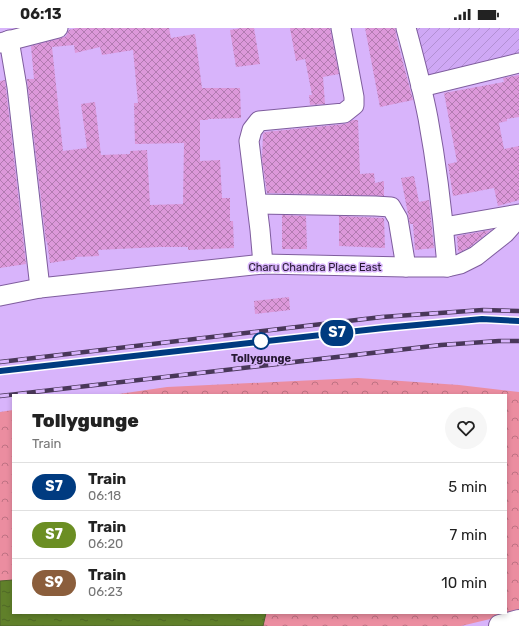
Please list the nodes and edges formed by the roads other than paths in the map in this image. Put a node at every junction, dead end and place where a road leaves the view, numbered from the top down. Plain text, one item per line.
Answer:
1 (58, 28) edge
2 (341, 28) edge
3 (406, 28) edge
4 (4, 41) edge
5 (519, 64) edge
6 (421, 87) junction
7 (257, 204) junction
8 (519, 214) edge
9 (519, 217) edge
10 (444, 227) junction
11 (262, 264) junction
12 (406, 267) junction
13 (447, 267) junction
14 (40, 288) junction
15 (0, 296) edge
16 (519, 621) edge
17 (500, 626) edge

1 - 4 street
2 - 7 street
3 - 6 street
4 - 14 street
5 - 6 street
6 - 10 street
7 - 11 street
7 - 12 street
8 - 10 street
9 - 13 street, Charu Chandra Place East
10 - 13 street
11 - 12 street, Charu Chandra Place East
11 - 14 street, Charu Chandra Place East
12 - 13 street, Charu Chandra Place East
14 - 15 street, Charu Chandra Place East
16 - 17 street

